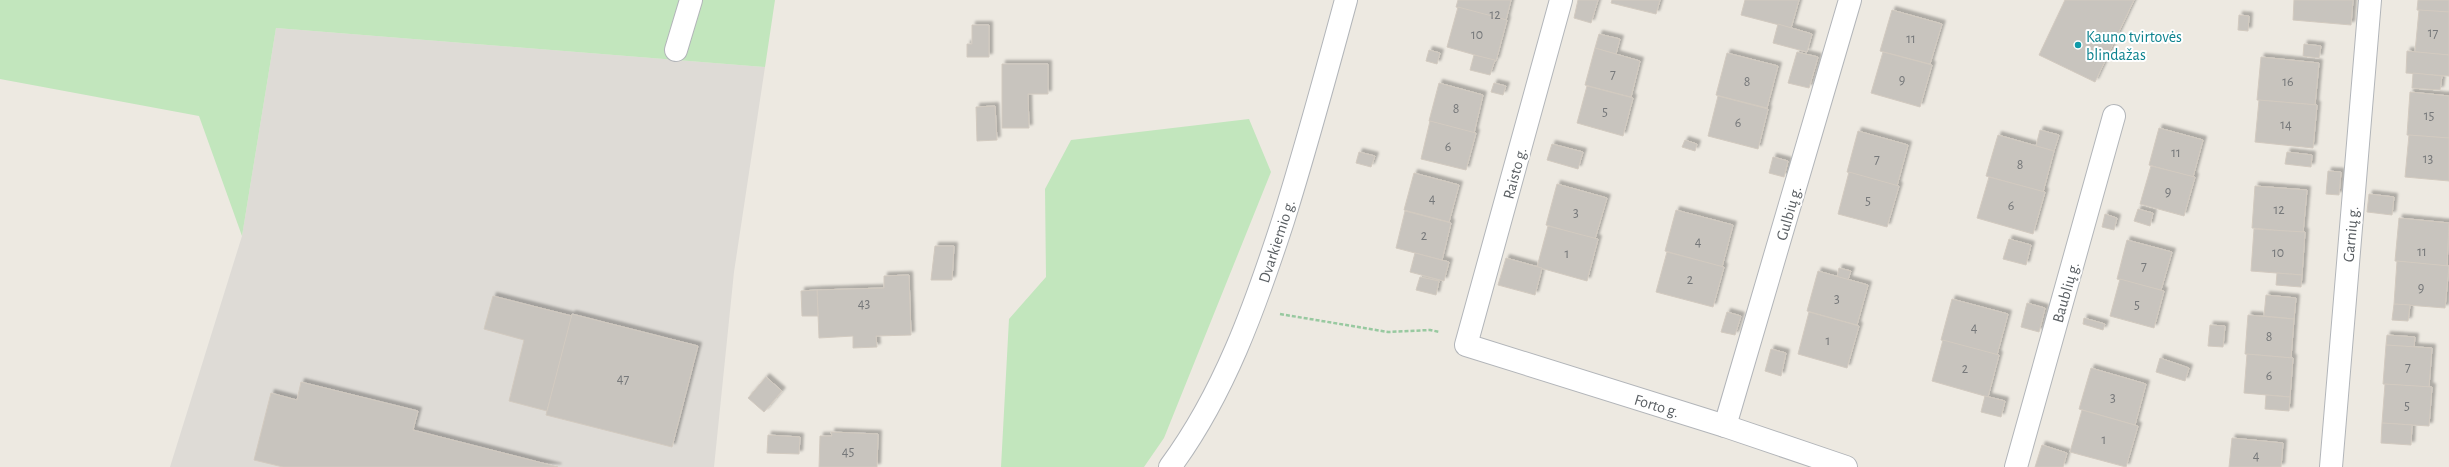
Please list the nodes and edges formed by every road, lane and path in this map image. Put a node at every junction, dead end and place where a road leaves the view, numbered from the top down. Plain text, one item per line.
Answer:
1 (691, 0) edge
2 (1346, 0) edge
3 (1561, 0) edge
4 (1850, 0) edge
5 (2370, 0) edge
6 (676, 50) dead end
7 (2114, 116) dead end
8 (1252, 311) junction
9 (1444, 333) dead end
10 (1466, 345) joint
11 (1725, 426) junction
12 (1170, 467) edge
13 (1846, 467) edge
14 (2016, 467) edge
15 (2330, 467) edge

1 - 6 street
2 - 8 street, Dvarkiemio g.
3 - 10 street, Raisto g.
4 - 11 street, Gulbių g.
5 - 15 street, Garnių g.
7 - 14 street, Baublių g.
8 - 9 path
8 - 12 street, Dvarkiemio g.
10 - 11 street, Forto g.
11 - 13 street, Forto g.

